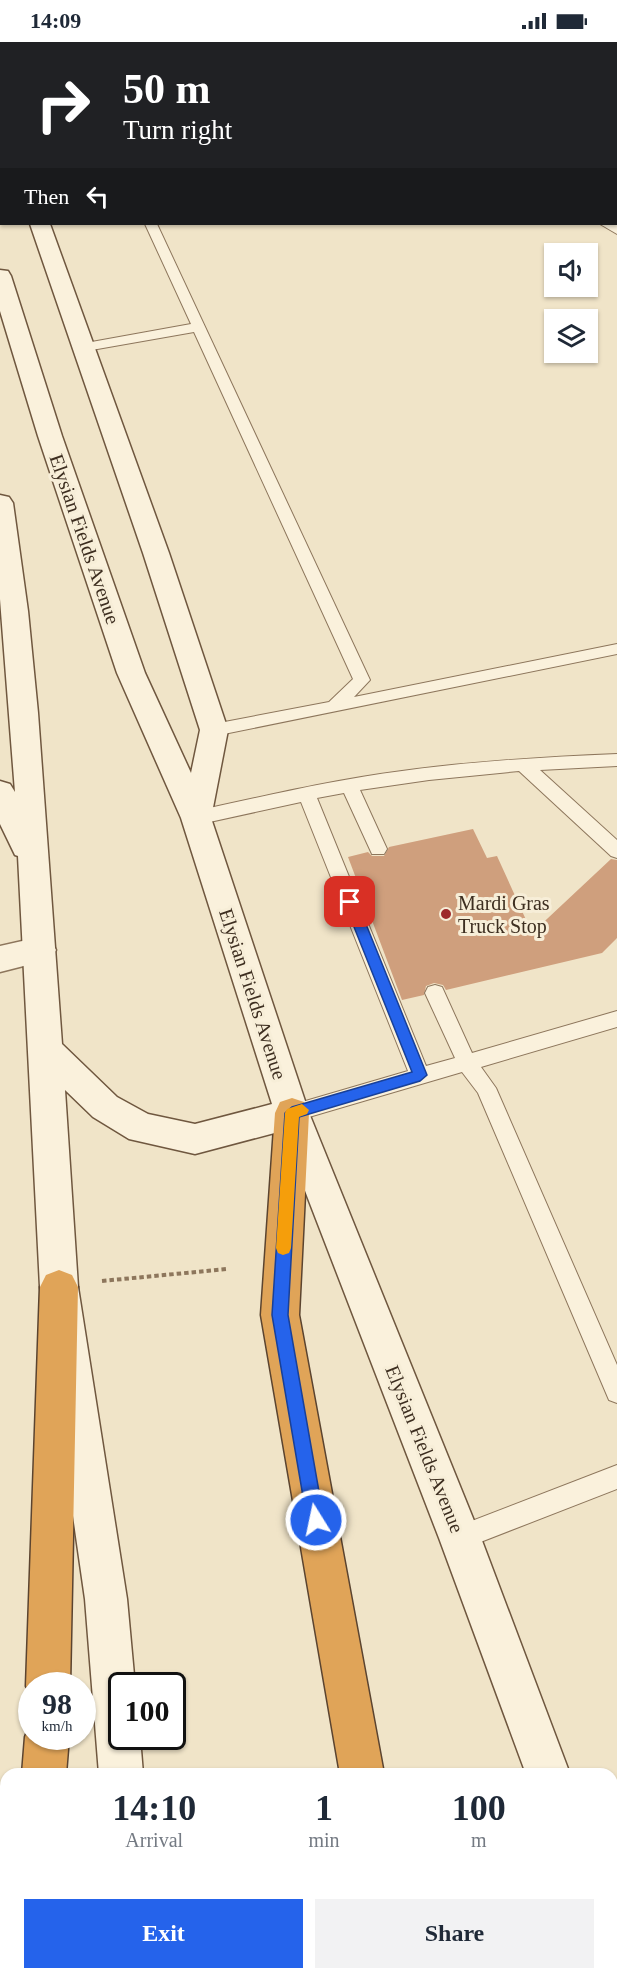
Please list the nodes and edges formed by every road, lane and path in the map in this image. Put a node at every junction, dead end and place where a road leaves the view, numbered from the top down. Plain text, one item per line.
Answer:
1 (40, 225) edge
2 (151, 225) edge
3 (0, 276) edge
4 (199, 327) junction
5 (86, 347) junction
6 (0, 503) edge
7 (617, 649) edge
8 (334, 707) junction
9 (214, 730) junction
10 (617, 760) edge
11 (522, 764) junction
12 (349, 786) junction
13 (0, 792) edge
14 (306, 793) junction
15 (196, 818) junction
16 (378, 849) dead end
17 (617, 851) edge
18 (34, 863) junction
19 (40, 950) junction
20 (0, 959) edge
21 (435, 993) dead end
22 (617, 1019) edge
23 (45, 1050) junction
24 (467, 1063) junction
25 (420, 1075) junction
26 (292, 1113) junction
27 (227, 1269) dead end
28 (102, 1281) dead end
29 (59, 1287) junction
30 (617, 1392) edge
31 (617, 1477) edge
32 (460, 1538) junction
33 (48, 1672) edge
34 (46, 1750) edge
35 (543, 1760) edge
36 (44, 1768) edge
37 (120, 1768) edge
38 (361, 1768) edge
39 (562, 1768) edge

1 - 5 main road
2 - 4 lane
3 - 15 main road, Elysian Fields Avenue
4 - 5 lane
4 - 8 lane
5 - 9 main road
6 - 18 main road
7 - 8 lane
8 - 9 lane
9 - 15 main road
10 - 11 lane
11 - 12 lane
11 - 17 lane
12 - 14 lane
12 - 16 lane
13 - 18 main road
14 - 15 lane
14 - 25 lane
15 - 26 main road, Elysian Fields Avenue
18 - 19 main road
19 - 20 main road
19 - 23 main road
21 - 24 lane
22 - 24 lane
23 - 26 main road
23 - 29 main road
24 - 25 lane
24 - 30 lane
25 - 26 lane
26 - 32 main road, Elysian Fields Avenue
26 - 38 highway
27 - 28 path
29 - 33 highway
29 - 37 main road
31 - 32 lane
32 - 35 main road, Elysian Fields Avenue
34 - 36 highway
35 - 39 main road

